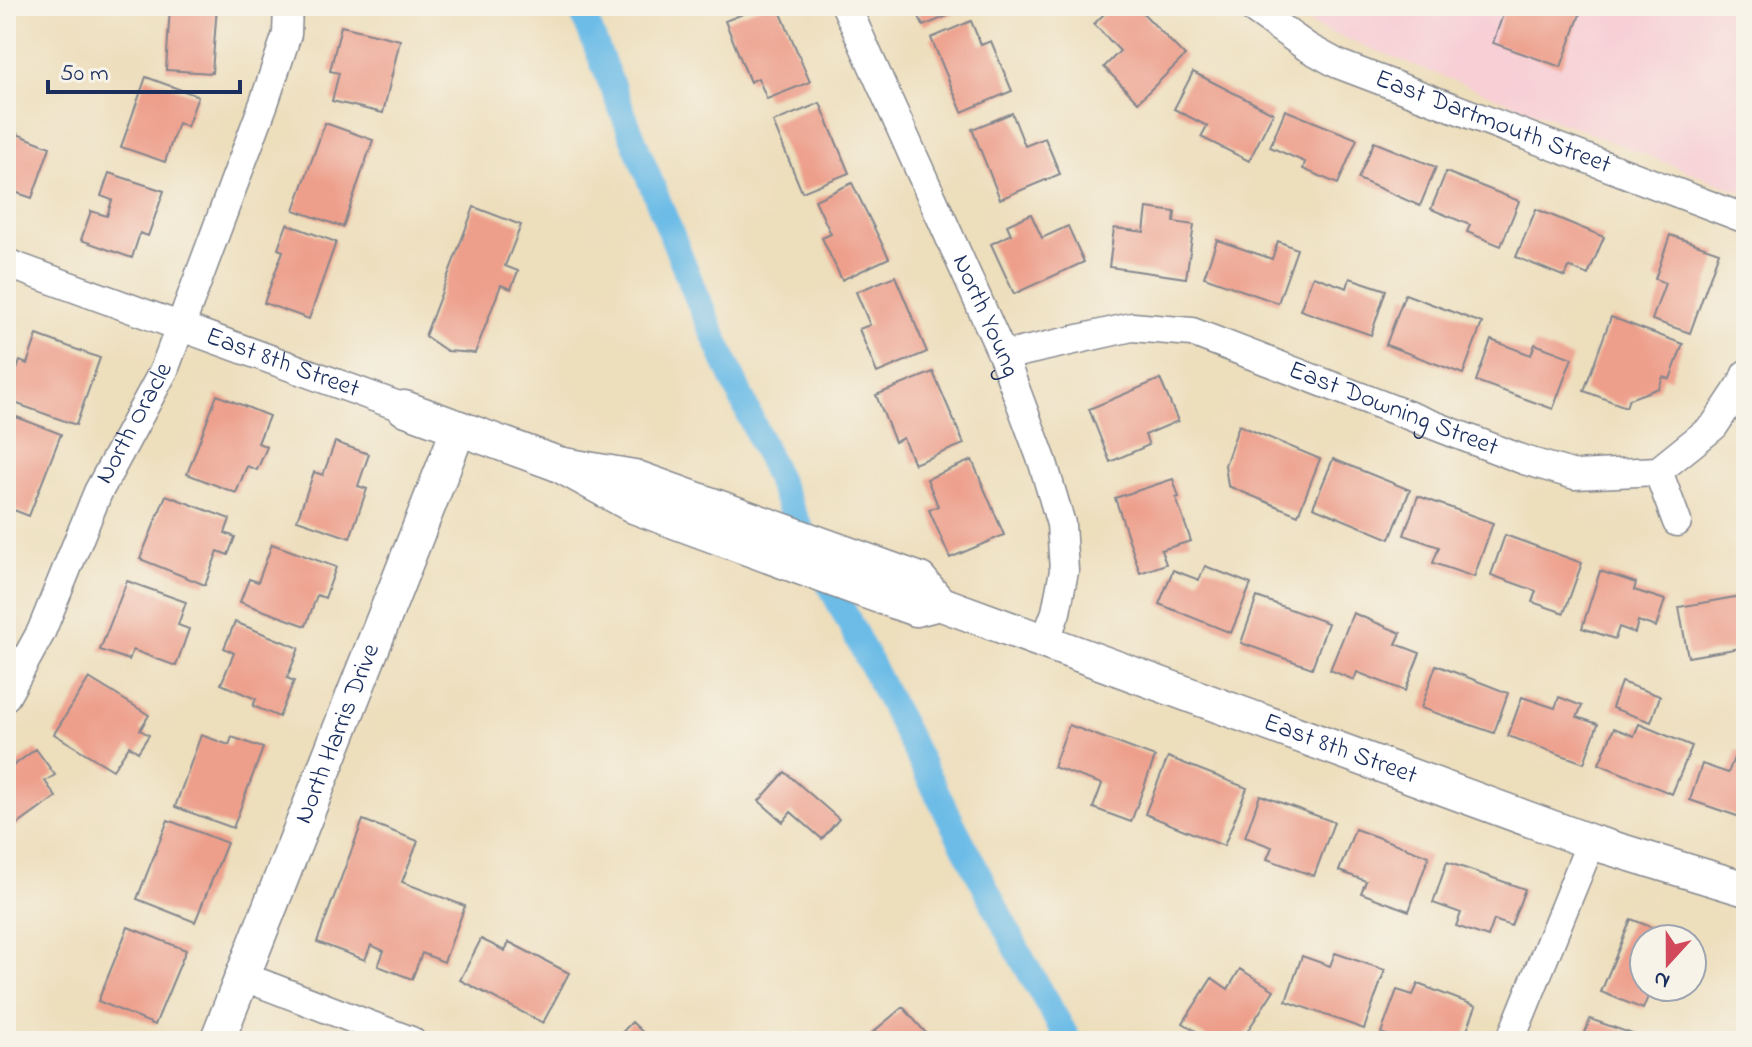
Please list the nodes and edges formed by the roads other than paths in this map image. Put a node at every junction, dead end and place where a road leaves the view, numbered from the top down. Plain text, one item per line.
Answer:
1 (288, 6) edge
2 (846, 6) edge
3 (1249, 6) edge
4 (1746, 219) edge
5 (6, 263) edge
6 (180, 328) junction
7 (1003, 356) junction
8 (1746, 374) edge
9 (404, 408) joint
10 (459, 428) junction
11 (558, 464) junction
12 (1658, 471) junction
13 (1677, 522) dead end
14 (939, 603) junction
15 (1045, 641) junction
16 (6, 696) edge
17 (1591, 842) junction
18 (1746, 889) edge
19 (242, 976) junction
20 (217, 1041) edge
21 (411, 1041) edge
22 (1510, 1041) edge

1 - 6 street, North Oracle
2 - 7 street, North Young
3 - 4 street, East Dartmouth Street
5 - 6 street, East 8th Street
6 - 9 street, East 8th Street
6 - 16 street, North Oracle
7 - 12 street, East Downing Street
7 - 15 street, North Young
8 - 12 street
9 - 10 street, East 8th Street
10 - 11 street, East 8th Street
10 - 19 street, North Harris Drive
11 - 14 street, East 8th Street
11 - 14 street, East 8th Street
12 - 13 street
14 - 15 street, East 8th Street
15 - 17 street, East 8th Street
17 - 18 street, East 8th Street
17 - 22 street
19 - 20 street, North Harris Drive
19 - 21 street

